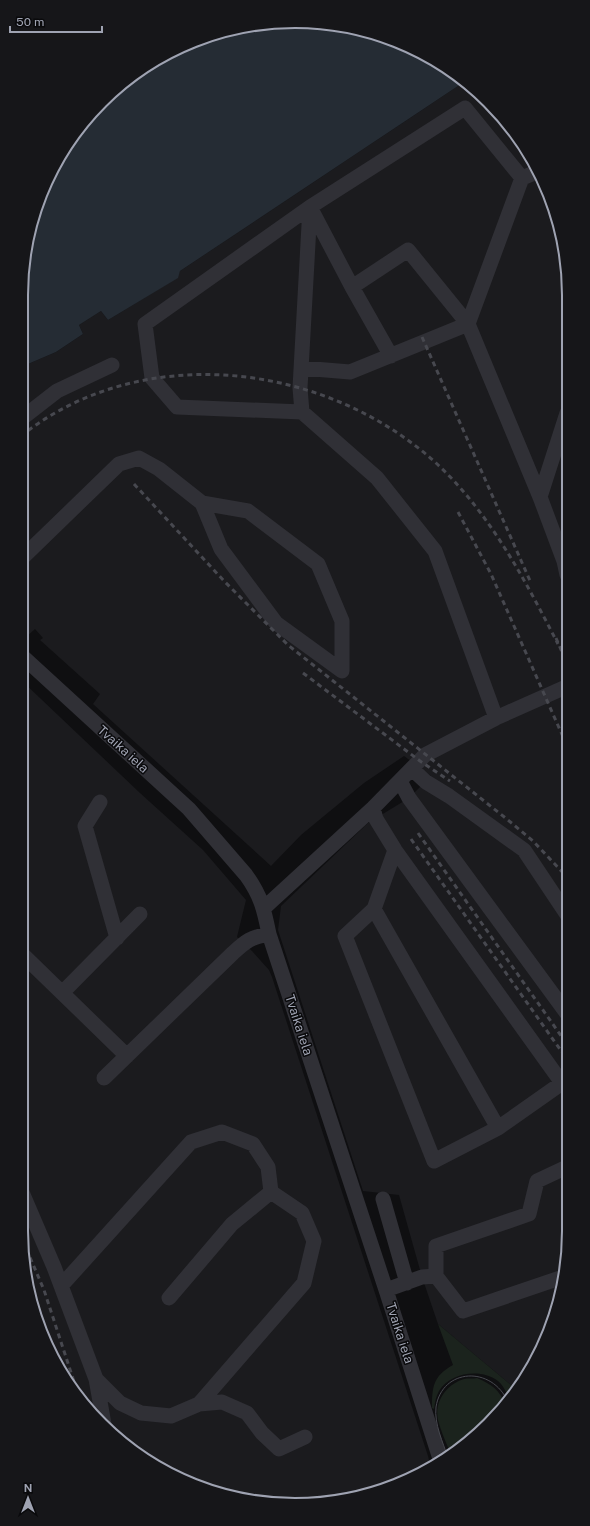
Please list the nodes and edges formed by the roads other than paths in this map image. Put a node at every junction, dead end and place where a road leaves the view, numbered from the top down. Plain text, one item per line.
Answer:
1 (532, 174) edge
2 (522, 178) junction
3 (310, 207) junction
4 (352, 287) junction
5 (468, 324) junction
6 (390, 356) junction
7 (112, 365) dead end
8 (302, 368) junction
9 (302, 412) junction
10 (28, 414) edge
11 (562, 429) edge
12 (540, 497) junction
13 (202, 502) junction
14 (28, 552) edge
15 (562, 556) edge
16 (28, 667) edge
17 (562, 689) edge
18 (496, 718) junction
19 (412, 769) junction
20 (400, 781) junction
21 (100, 802) dead end
22 (373, 808) junction
23 (395, 850) junction
24 (562, 907) edge
25 (264, 908) junction
26 (374, 909) junction
27 (140, 914) dead end
28 (269, 934) junction
29 (117, 938) junction
30 (28, 960) edge
31 (62, 993) junction
32 (562, 1008) edge
33 (126, 1056) junction
34 (104, 1078) dead end
35 (562, 1082) edge
36 (562, 1090) edge
37 (498, 1128) junction
38 (562, 1169) edge
39 (271, 1192) junction
40 (383, 1199) dead end
41 (28, 1207) edge
42 (436, 1276) junction
43 (558, 1279) edge
44 (407, 1283) junction
45 (61, 1286) junction
46 (386, 1290) junction
47 (169, 1298) dead end
48 (96, 1379) junction
49 (199, 1404) junction
50 (103, 1416) edge
51 (306, 1437) dead end
52 (439, 1455) edge

1 - 2 street
2 - 3 street
2 - 5 street
3 - 4 street
3 - 8 street
3 - 9 street
4 - 5 street
4 - 6 street
5 - 6 street
5 - 12 street
6 - 8 street
7 - 10 street
8 - 9 street
9 - 18 street
11 - 12 street
12 - 15 street
13 - 13 street
13 - 14 street
16 - 25 street, Tvaika iela
17 - 18 street
18 - 19 street
19 - 20 street
19 - 24 street
20 - 22 street
20 - 32 street
21 - 29 street
22 - 23 street
22 - 25 street
23 - 26 street
23 - 35 street
25 - 28 street, Tvaika iela
26 - 37 street
26 - 37 street
27 - 29 street
28 - 33 street
28 - 46 street, Tvaika iela
29 - 31 street
30 - 31 street
31 - 33 street
33 - 34 street
36 - 37 street
38 - 42 street
39 - 45 street
39 - 47 street
39 - 49 street
40 - 44 street
41 - 45 street
42 - 43 street
42 - 44 street
44 - 46 street
45 - 48 street
46 - 52 street, Tvaika iela
48 - 49 street
48 - 50 street
49 - 51 street

